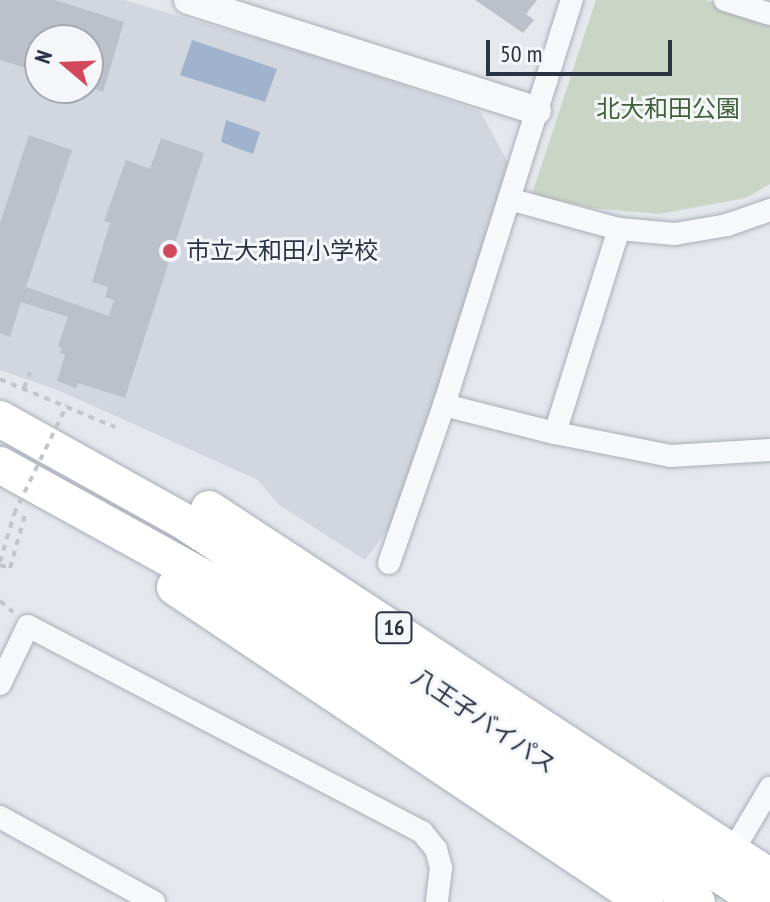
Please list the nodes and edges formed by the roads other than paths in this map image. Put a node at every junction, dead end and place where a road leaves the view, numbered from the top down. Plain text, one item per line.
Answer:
1 (188, 0) edge
2 (572, 0) edge
3 (725, 0) edge
4 (770, 14) edge
5 (537, 111) junction
6 (509, 199) junction
7 (770, 210) edge
8 (619, 229) junction
9 (444, 405) junction
10 (0, 418) edge
11 (555, 433) junction
12 (770, 450) edge
13 (0, 465) edge
14 (65, 499) junction
15 (389, 563) dead end
16 (397, 683) junction
17 (0, 684) edge
18 (770, 788) edge
19 (0, 817) edge
20 (731, 854) junction
21 (770, 877) edge
22 (154, 902) edge
23 (437, 902) edge
24 (645, 902) edge
25 (697, 902) edge
26 (761, 902) edge

1 - 5 street
2 - 5 street
3 - 4 street
5 - 6 street
6 - 8 street
6 - 9 street
7 - 8 street
8 - 11 street
9 - 11 street
9 - 15 street
10 - 16 highway, 八王子バイパス / 16
10 - 20 highway, 16
11 - 12 street
13 - 14 highway, 八王子バイパス / 16
14 - 16 highway, 八王子バイパス / 16
14 - 24 highway, 16
16 - 25 highway, 八王子バイパス / 16
16 - 26 highway, 八王子バイパス / 16
17 - 23 street
18 - 20 street
19 - 22 street
20 - 21 highway, 16

